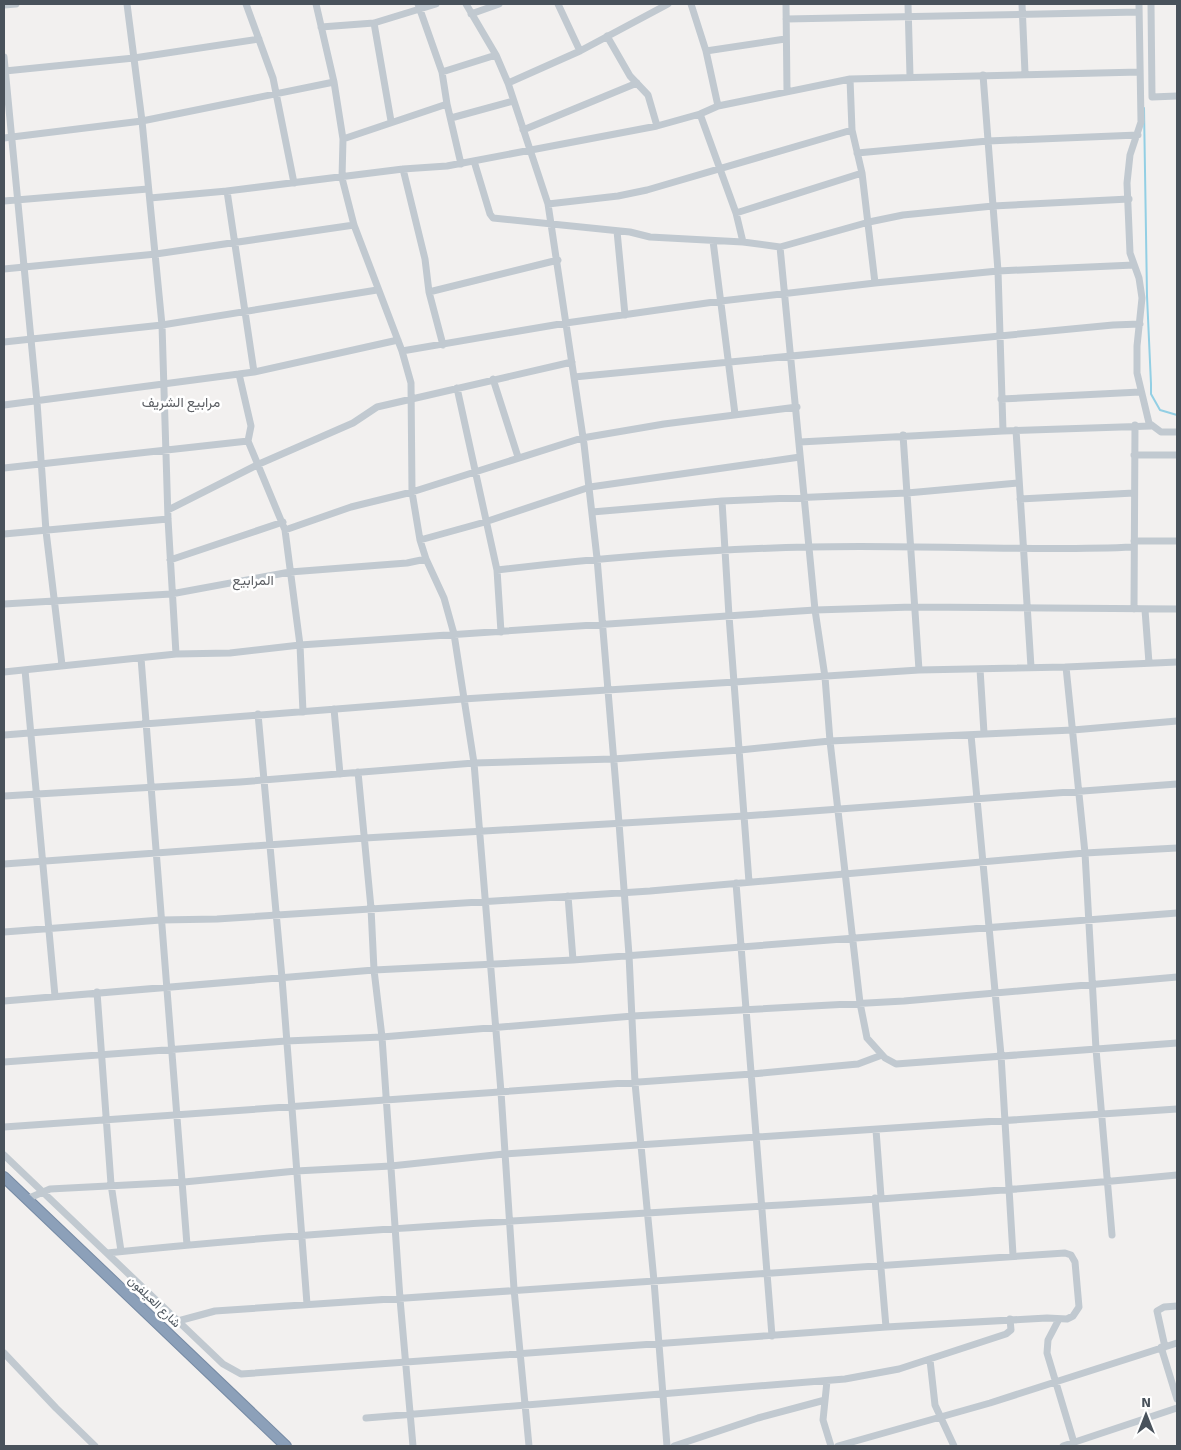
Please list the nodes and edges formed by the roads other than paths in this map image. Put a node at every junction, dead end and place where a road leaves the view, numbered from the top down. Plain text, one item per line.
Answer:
1 (16, 4) edge
2 (127, 4) edge
3 (246, 4) edge
4 (316, 4) edge
5 (436, 4) edge
6 (466, 4) edge
7 (499, 4) edge
8 (558, 4) edge
9 (668, 4) edge
10 (692, 4) edge
11 (786, 4) edge
12 (908, 4) edge
13 (1022, 4) edge
14 (1139, 4) edge
15 (1150, 4) edge
16 (4, 5) edge
17 (419, 6) edge
18 (1139, 12) junction
19 (471, 14) junction
20 (1022, 14) junction
21 (908, 17) junction
22 (786, 19) junction
23 (374, 23) junction
24 (321, 27) junction
25 (607, 36) junction
26 (259, 39) junction
27 (785, 39) junction
28 (580, 51) junction
29 (706, 52) junction
30 (496, 55) junction
31 (4, 57) edge
32 (134, 58) junction
33 (442, 72) junction
34 (1140, 72) junction
35 (1025, 73) junction
36 (983, 75) junction
37 (5, 76) edge
38 (910, 76) junction
39 (850, 79) junction
40 (334, 82) junction
41 (508, 83) junction
42 (637, 83) junction
43 (787, 90) junction
44 (275, 93) junction
45 (1177, 96) edge
46 (514, 101) junction
47 (447, 104) junction
48 (718, 106) junction
49 (700, 114) junction
50 (451, 118) junction
51 (142, 120) junction
52 (391, 121) junction
53 (657, 126) junction
54 (523, 130) junction
55 (852, 130) junction
56 (1138, 135) junction
57 (8, 138) edge
58 (343, 139) junction
59 (988, 141) junction
60 (530, 148) junction
61 (857, 153) junction
62 (474, 161) junction
63 (461, 164) junction
64 (403, 169) junction
65 (720, 169) junction
66 (862, 173) junction
67 (342, 178) junction
68 (294, 183) junction
69 (148, 189) junction
70 (227, 191) junction
71 (150, 198) junction
72 (1128, 198) junction
73 (18, 200) junction
74 (4, 201) edge
75 (548, 204) junction
76 (993, 206) junction
77 (736, 212) junction
78 (869, 222) junction
79 (552, 223) junction
80 (354, 225) junction
81 (617, 231) junction
82 (712, 241) junction
83 (744, 242) junction
84 (235, 243) junction
85 (780, 247) junction
86 (156, 254) junction
87 (558, 260) junction
88 (1134, 265) junction
89 (22, 267) junction
90 (4, 269) edge
91 (998, 271) junction
92 (875, 283) junction
93 (377, 290) junction
94 (429, 292) junction
95 (784, 294) junction
96 (721, 301) junction
97 (245, 311) junction
98 (625, 316) junction
99 (566, 323) junction
100 (1140, 324) junction
101 (162, 325) junction
102 (1000, 336) junction
103 (30, 338) junction
104 (398, 340) junction
105 (4, 342) edge
106 (443, 345) junction
107 (402, 351) junction
108 (791, 354) junction
109 (727, 361) junction
110 (572, 362) junction
111 (254, 372) junction
112 (239, 374) junction
113 (574, 377) junction
114 (494, 379) junction
115 (164, 386) junction
116 (457, 388) junction
117 (1140, 392) junction
118 (410, 399) junction
119 (1001, 399) junction
120 (37, 402) junction
121 (4, 405) edge
122 (797, 407) junction
123 (735, 414) junction
124 (1135, 425) junction
125 (1151, 426) junction
126 (1016, 430) junction
127 (1003, 431) junction
128 (1177, 432) edge
129 (903, 435) junction
130 (582, 438) junction
131 (248, 441) junction
132 (800, 442) junction
133 (166, 450) junction
134 (1134, 454) junction
135 (1177, 455) edge
136 (518, 457) junction
137 (800, 457) junction
138 (259, 464) junction
139 (40, 465) junction
140 (4, 468) edge
141 (474, 471) junction
142 (1018, 483) junction
143 (590, 487) junction
144 (412, 492) junction
145 (907, 493) junction
146 (1134, 493) junction
147 (805, 496) junction
148 (1020, 499) junction
149 (722, 501) junction
150 (168, 510) junction
151 (592, 512) junction
152 (168, 518) junction
153 (485, 522) junction
154 (284, 526) junction
155 (46, 531) junction
156 (4, 534) edge
157 (420, 540) junction
158 (1177, 541) edge
159 (1134, 544) junction
160 (909, 546) junction
161 (808, 547) junction
162 (1022, 547) junction
163 (724, 552) junction
164 (597, 558) junction
165 (426, 559) junction
166 (170, 560) junction
167 (497, 570) junction
168 (290, 572) junction
169 (171, 594) junction
170 (54, 601) junction
171 (4, 604) edge
172 (913, 607) junction
173 (1028, 609) junction
174 (1134, 609) junction
175 (1177, 609) edge
176 (815, 610) junction
177 (1144, 610) junction
178 (728, 616) junction
179 (601, 624) junction
180 (501, 632) junction
181 (454, 634) junction
182 (300, 645) junction
183 (176, 654) junction
184 (141, 658) junction
185 (1149, 662) junction
186 (1177, 662) edge
187 (62, 665) junction
188 (1031, 667) junction
189 (1066, 667) junction
190 (980, 669) junction
191 (25, 670) junction
192 (919, 670) junction
193 (4, 672) edge
194 (825, 677) junction
195 (734, 682) junction
196 (607, 690) junction
197 (463, 699) junction
198 (334, 709) junction
199 (303, 712) junction
200 (258, 714) junction
201 (1177, 721) edge
202 (146, 725) junction
203 (1073, 730) junction
204 (30, 732) junction
205 (984, 733) junction
206 (4, 735) edge
207 (971, 735) junction
208 (830, 741) junction
209 (740, 750) junction
210 (614, 759) junction
211 (474, 764) junction
212 (358, 772) junction
213 (340, 774) junction
214 (265, 780) junction
215 (1177, 784) edge
216 (150, 786) junction
217 (1079, 791) junction
218 (37, 793) junction
219 (4, 796) edge
220 (977, 798) junction
221 (838, 807) junction
222 (744, 816) junction
223 (619, 824) junction
224 (479, 833) junction
225 (365, 838) junction
226 (270, 845) junction
227 (1177, 848) edge
228 (156, 851) junction
229 (1085, 853) junction
230 (42, 860) junction
231 (984, 862) junction
232 (4, 864) edge
233 (846, 875) junction
234 (749, 882) junction
235 (736, 883) junction
236 (624, 892) junction
237 (568, 896) junction
238 (485, 900) junction
239 (371, 908) junction
240 (1177, 913) edge
241 (276, 914) junction
242 (160, 920) junction
243 (1088, 920) junction
244 (50, 928) junction
245 (991, 928) junction
246 (4, 932) edge
247 (854, 939) junction
248 (740, 948) junction
249 (629, 955) junction
250 (573, 960) junction
251 (489, 964) junction
252 (374, 970) junction
253 (1177, 977) edge
254 (282, 978) junction
255 (1092, 983) junction
256 (166, 986) junction
257 (97, 992) junction
258 (994, 993) junction
259 (55, 996) junction
260 (4, 1001) edge
261 (860, 1002) junction
262 (746, 1010) junction
263 (633, 1016) junction
264 (495, 1027) junction
265 (382, 1037) junction
266 (286, 1041) junction
267 (1177, 1043) edge
268 (1096, 1049) junction
269 (173, 1050) junction
270 (882, 1055) junction
271 (102, 1056) junction
272 (1001, 1056) junction
273 (4, 1062) edge
274 (752, 1074) junction
275 (635, 1083) junction
276 (501, 1092) junction
277 (386, 1101) junction
278 (290, 1108) junction
279 (1177, 1109) edge
280 (179, 1114) junction
281 (1101, 1115) junction
282 (1004, 1118) junction
283 (106, 1120) junction
284 (4, 1127) edge
285 (876, 1130) junction
286 (757, 1136) junction
287 (642, 1145) junction
288 (504, 1154) junction
289 (4, 1155) edge
290 (390, 1166) junction
291 (296, 1171) junction
292 (1177, 1175) edge
293 (4, 1177) edge
294 (184, 1182) junction
295 (1109, 1182) junction
296 (112, 1184) junction
297 (1010, 1189) junction
298 (41, 1191) junction
299 (878, 1197) junction
300 (27, 1199) junction
301 (761, 1207) junction
302 (648, 1213) junction
303 (510, 1221) junction
304 (396, 1230) junction
305 (301, 1234) junction
306 (1112, 1235) dead end
307 (187, 1245) junction
308 (121, 1251) junction
309 (107, 1253) junction
310 (1013, 1255) junction
311 (880, 1264) junction
312 (768, 1272) junction
313 (654, 1281) junction
314 (514, 1289) junction
315 (400, 1299) junction
316 (307, 1304) junction
317 (1177, 1306) edge
318 (1059, 1318) junction
319 (1010, 1319) junction
320 (178, 1321) junction
321 (886, 1327) junction
322 (772, 1336) junction
323 (1177, 1343) edge
324 (658, 1344) junction
325 (1163, 1347) junction
326 (4, 1352) edge
327 (521, 1354) junction
328 (930, 1360) junction
329 (406, 1362) junction
330 (827, 1381) junction
331 (1055, 1382) junction
332 (663, 1395) junction
333 (1177, 1399) edge
334 (825, 1400) junction
335 (525, 1405) junction
336 (1177, 1408) edge
337 (410, 1413) junction
338 (366, 1418) dead end
339 (940, 1418) junction
340 (699, 1438) junction
341 (1074, 1444) edge
342 (95, 1446) edge
343 (286, 1446) edge
344 (413, 1446) edge
345 (529, 1446) edge
346 (667, 1446) edge
347 (674, 1446) edge
348 (702, 1446) edge
349 (831, 1446) edge
350 (838, 1446) edge
351 (954, 1446) edge
352 (1063, 1446) edge

1 - 16 street
2 - 32 street
3 - 26 street
4 - 24 street
5 - 17 street
6 - 19 street
7 - 19 street
8 - 28 street
9 - 25 street
10 - 29 street
11 - 22 street
12 - 21 street
13 - 20 street
14 - 18 street
15 - 45 street
17 - 23 street
17 - 33 street
18 - 20 street
18 - 34 street
19 - 30 street
20 - 21 street
20 - 35 street
21 - 22 street
21 - 38 street
22 - 27 street
23 - 24 street
23 - 52 street
24 - 40 street
25 - 28 street
25 - 42 street
26 - 32 street
26 - 44 street
27 - 29 street
27 - 43 street
28 - 41 street
29 - 48 street
30 - 33 street
30 - 41 street
31 - 37 street
32 - 37 street
32 - 51 street
33 - 47 street
34 - 35 street
34 - 56 street
35 - 36 street
36 - 38 street
36 - 59 street
37 - 57 street
38 - 39 street
39 - 43 street
39 - 55 street
40 - 44 street
40 - 58 street
41 - 46 street
42 - 53 street
42 - 54 street
43 - 48 street
44 - 51 street
44 - 68 street
46 - 50 street
46 - 54 street
47 - 50 street
47 - 52 street
48 - 49 street
49 - 53 street
49 - 65 street
50 - 63 street
51 - 57 street
51 - 69 street
52 - 58 street
53 - 60 street
54 - 60 street
55 - 61 street
55 - 65 street
56 - 59 street
56 - 72 street
57 - 73 street
58 - 67 street
59 - 61 street
59 - 76 street
60 - 62 street
60 - 75 street
61 - 66 street
62 - 63 street
62 - 79 street
63 - 64 street
64 - 67 street
64 - 94 street
65 - 75 street
65 - 77 street
66 - 77 street
66 - 78 street
67 - 68 street
67 - 80 street
68 - 70 street
69 - 71 street
69 - 73 street
70 - 71 street
70 - 84 street
71 - 86 street
72 - 76 street
72 - 88 street
73 - 74 street
73 - 89 street
75 - 79 street
76 - 78 street
76 - 91 street
77 - 83 street
78 - 85 street
78 - 92 street
79 - 81 street
79 - 87 street
80 - 84 street
80 - 93 street
81 - 82 street
81 - 98 street
82 - 83 street
82 - 96 street
83 - 85 street
84 - 86 street
84 - 97 street
85 - 95 street
86 - 89 street
86 - 101 street
87 - 94 street
87 - 99 street
88 - 91 street
88 - 100 street
89 - 90 street
89 - 103 street
91 - 92 street
91 - 102 street
92 - 95 street
93 - 97 street
93 - 104 street
94 - 106 street
95 - 96 street
95 - 108 street
96 - 98 street
96 - 109 street
97 - 101 street
97 - 111 street
98 - 99 street
99 - 106 street
99 - 110 street
100 - 102 street
100 - 117 street
101 - 103 street
101 - 115 street
102 - 108 street
102 - 119 street
103 - 105 street
103 - 120 street
104 - 107 street
104 - 111 street
106 - 107 street
107 - 118 street
108 - 109 street
108 - 122 street
109 - 113 street
109 - 123 street
110 - 113 street
110 - 114 street
111 - 112 street
112 - 115 street
112 - 131 street
113 - 130 street
114 - 116 street
114 - 136 street
115 - 120 street
115 - 133 street
116 - 118 street
116 - 141 street
117 - 119 street
117 - 125 street
118 - 138 street
118 - 144 street
119 - 127 street
120 - 121 street
120 - 139 street
122 - 123 street
122 - 132 street
123 - 130 street
124 - 125 street
124 - 126 street
124 - 134 street
125 - 128 street
126 - 127 street
126 - 142 street
127 - 129 street
129 - 132 street
129 - 145 street
130 - 136 street
130 - 143 street
131 - 133 street
131 - 138 street
132 - 137 street
133 - 139 street
133 - 150 street
134 - 135 street
134 - 146 street
136 - 141 street
137 - 143 street
137 - 147 street
138 - 150 street
138 - 154 street
139 - 140 street
139 - 155 street
141 - 144 street
141 - 153 street
142 - 145 street
142 - 148 street
143 - 151 street
143 - 153 street
144 - 154 street
144 - 157 street
145 - 147 street
145 - 160 street
146 - 148 street
146 - 159 street
147 - 149 street
147 - 161 street
148 - 162 street
149 - 151 street
149 - 163 street
150 - 152 street
151 - 164 street
152 - 155 street
152 - 166 street
153 - 157 street
153 - 167 street
154 - 166 street
154 - 168 street
155 - 156 street
155 - 170 street
157 - 165 street
158 - 159 street
159 - 162 street
159 - 174 street
160 - 161 street
160 - 162 street
160 - 172 street
161 - 163 street
161 - 176 street
162 - 173 street
163 - 164 street
163 - 178 street
164 - 167 street
164 - 179 street
165 - 168 street
165 - 181 street
166 - 169 street
167 - 180 street
168 - 169 street
168 - 182 street
169 - 170 street
169 - 183 street
170 - 171 street
170 - 187 street
172 - 173 street
172 - 176 street
172 - 192 street
173 - 174 street
173 - 188 street
174 - 177 street
175 - 177 street
176 - 178 street
176 - 194 street
177 - 185 street
178 - 179 street
178 - 195 street
179 - 180 street
179 - 196 street
180 - 181 street
181 - 182 street
181 - 197 street
182 - 183 street
182 - 199 street
183 - 184 street
184 - 187 street
184 - 202 street
185 - 186 street
185 - 189 street
187 - 191 street
188 - 189 street
188 - 190 street
189 - 203 street
190 - 192 street
190 - 205 street
191 - 193 street
191 - 204 street
192 - 194 street
194 - 195 street
194 - 208 street
195 - 196 street
195 - 209 street
196 - 197 street
196 - 210 street
197 - 198 street
197 - 211 street
198 - 199 street
198 - 213 street
199 - 200 street
200 - 202 street
200 - 214 street
201 - 203 street
202 - 204 street
202 - 216 street
203 - 205 street
203 - 217 street
204 - 206 street
204 - 218 street
205 - 207 street
207 - 208 street
207 - 220 street
208 - 209 street
208 - 221 street
209 - 210 street
209 - 222 street
210 - 211 street
210 - 223 street
211 - 212 street
211 - 224 street
212 - 213 street
212 - 225 street
213 - 214 street
214 - 216 street
214 - 226 street
215 - 217 street
216 - 218 street
216 - 228 street
217 - 220 street
217 - 229 street
218 - 219 street
218 - 230 street
220 - 221 street
220 - 231 street
221 - 222 street
221 - 233 street
222 - 223 street
222 - 234 street
223 - 224 street
223 - 236 street
224 - 225 street
224 - 238 street
225 - 226 street
225 - 239 street
226 - 228 street
226 - 241 street
227 - 229 street
228 - 230 street
228 - 242 street
229 - 231 street
229 - 243 street
230 - 232 street
230 - 244 street
231 - 233 street
231 - 245 street
233 - 234 street
233 - 247 street
234 - 235 street
235 - 236 street
235 - 248 street
236 - 237 street
236 - 249 street
237 - 238 street
237 - 250 street
238 - 239 street
238 - 251 street
239 - 241 street
239 - 252 street
240 - 243 street
241 - 242 street
241 - 254 street
242 - 244 street
242 - 256 street
243 - 245 street
243 - 255 street
244 - 246 street
244 - 259 street
245 - 247 street
245 - 258 street
247 - 248 street
247 - 261 street
248 - 249 street
248 - 262 street
249 - 250 street
249 - 263 street
250 - 251 street
251 - 252 street
251 - 264 street
252 - 254 street
252 - 265 street
253 - 255 street
254 - 256 street
254 - 266 street
255 - 258 street
255 - 268 street
256 - 257 street
256 - 269 street
257 - 259 street
257 - 271 street
258 - 261 street
258 - 272 street
259 - 260 street
261 - 262 street
261 - 270 street
262 - 263 street
262 - 274 street
263 - 264 street
263 - 275 street
264 - 265 street
264 - 276 street
265 - 266 street
265 - 277 street
266 - 269 street
266 - 278 street
267 - 268 street
268 - 272 street
268 - 281 street
269 - 271 street
269 - 280 street
270 - 272 street
270 - 274 street
271 - 273 street
271 - 283 street
272 - 282 street
274 - 275 street
274 - 286 street
275 - 276 street
275 - 287 street
276 - 277 street
276 - 288 street
277 - 278 street
277 - 290 street
278 - 280 street
278 - 291 street
279 - 281 street
280 - 283 street
280 - 294 street
281 - 282 street
281 - 295 street
282 - 285 street
282 - 297 street
283 - 284 street
283 - 296 street
285 - 286 street
285 - 299 street
286 - 287 street
286 - 301 street
287 - 288 street
287 - 302 street
288 - 290 street
288 - 303 street
289 - 298 street
290 - 291 street
290 - 304 street
291 - 294 street
291 - 305 street
292 - 295 street
293 - 300 highway, شارع العيلفون
294 - 296 street
294 - 307 street
295 - 297 street
295 - 306 street
296 - 298 street
296 - 308 street
297 - 299 street
297 - 310 street
298 - 300 street
298 - 309 street
299 - 301 street
299 - 311 street
300 - 343 highway, شارع العيلفون
301 - 302 street
301 - 312 street
302 - 303 street
302 - 313 street
303 - 304 street
303 - 314 street
304 - 305 street
304 - 315 street
305 - 307 street
305 - 316 street
307 - 308 street
308 - 309 street
309 - 320 street
310 - 311 street
310 - 318 street
311 - 312 street
311 - 321 street
312 - 313 street
312 - 322 street
313 - 314 street
313 - 324 street
314 - 315 street
314 - 327 street
315 - 316 street
315 - 329 street
316 - 320 street
317 - 325 street
318 - 319 street
318 - 331 street
319 - 321 street
319 - 328 street
320 - 329 street
321 - 322 street
322 - 324 street
323 - 325 street
324 - 327 street
324 - 332 street
325 - 331 street
325 - 333 street
326 - 342 street
327 - 329 street
327 - 335 street
328 - 330 street
328 - 339 street
329 - 337 street
330 - 332 street
330 - 334 street
331 - 339 street
331 - 341 street
332 - 335 street
332 - 346 street
334 - 340 street
334 - 349 street
335 - 337 street
335 - 345 street
336 - 341 street
337 - 338 street
337 - 344 street
339 - 350 street
339 - 351 street
340 - 347 street
340 - 348 street
341 - 352 street

